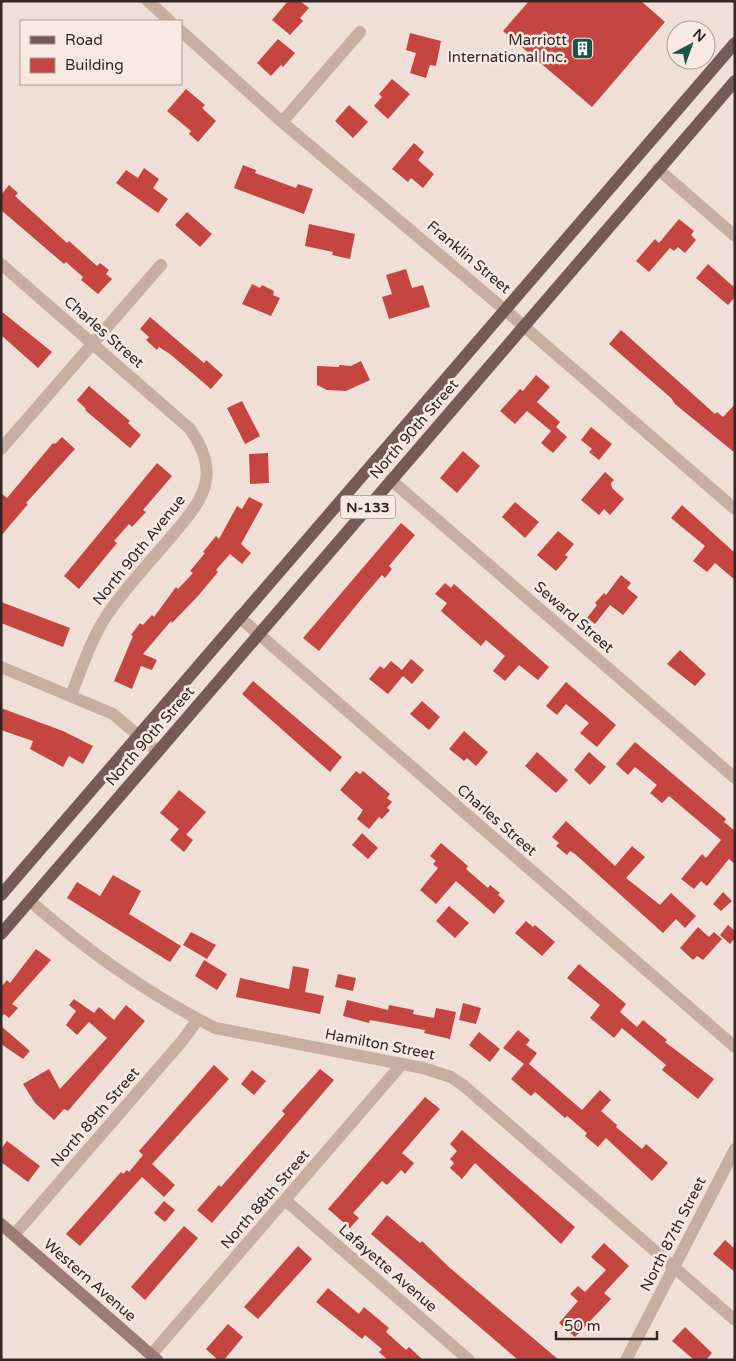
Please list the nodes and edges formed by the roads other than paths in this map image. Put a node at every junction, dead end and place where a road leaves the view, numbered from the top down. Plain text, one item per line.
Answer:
1 (148, 1) edge
2 (169, 20) edge
3 (182, 32) edge
4 (360, 32) dead end
5 (735, 43) edge
6 (735, 81) edge
7 (282, 122) junction
8 (658, 169) junction
9 (735, 236) edge
10 (1, 264) edge
11 (162, 265) dead end
12 (506, 310) junction
13 (524, 326) junction
14 (93, 344) junction
15 (186, 425) joint
16 (1, 449) edge
17 (392, 480) junction
18 (735, 509) edge
19 (239, 617) junction
20 (259, 635) junction
21 (1, 668) edge
22 (71, 695) junction
23 (139, 735) junction
24 (158, 752) junction
25 (735, 778) edge
26 (1, 895) edge
27 (30, 901) junction
28 (1, 934) edge
29 (198, 1019) junction
30 (735, 1047) edge
31 (402, 1064) junction
32 (735, 1149) edge
33 (285, 1200) junction
34 (1, 1224) edge
35 (14, 1235) junction
36 (673, 1267) junction
37 (735, 1320) edge
38 (154, 1357) edge
39 (469, 1360) edge
40 (626, 1360) edge

1 - 2 street
3 - 7 street, Franklin Street
4 - 7 street
5 - 12 main road, North 90th Street / N-133
6 - 8 main road, North 90th Street / N-133
7 - 12 street, Franklin Street
8 - 9 street
8 - 13 main road, North 90th Street / N-133
10 - 14 street, Charles Street
11 - 14 street
12 - 13 street, Franklin Street
12 - 19 main road, North 90th Street / N-133
13 - 17 main road, North 90th Street / N-133
13 - 18 street, Franklin Street
14 - 15 street, Charles Street
14 - 16 street
15 - 22 street, North 90th Avenue
17 - 20 main road, North 90th Street / N-133
17 - 25 street, Seward Street
19 - 20 street, Charles Street
19 - 23 main road, North 90th Street / N-133
20 - 24 main road, North 90th Street / N-133
20 - 30 street, Charles Street
21 - 22 street
22 - 23 street
23 - 24 street
23 - 26 main road, North 90th Street / N-133
24 - 27 main road, North 90th Street / N-133
27 - 28 main road, North 90th Street / N-133
27 - 29 street, Hamilton Street
29 - 31 street, Hamilton Street
29 - 35 street, North 89th Street
31 - 33 street, North 88th Street
31 - 36 street, Hamilton Street
32 - 36 street, North 87th Street
33 - 38 street, North 88th Street
33 - 39 street, Lafayette Avenue
34 - 35 street, Western Avenue
35 - 38 street, Western Avenue
36 - 37 street, Hamilton Street
36 - 40 street, North 87th Street

